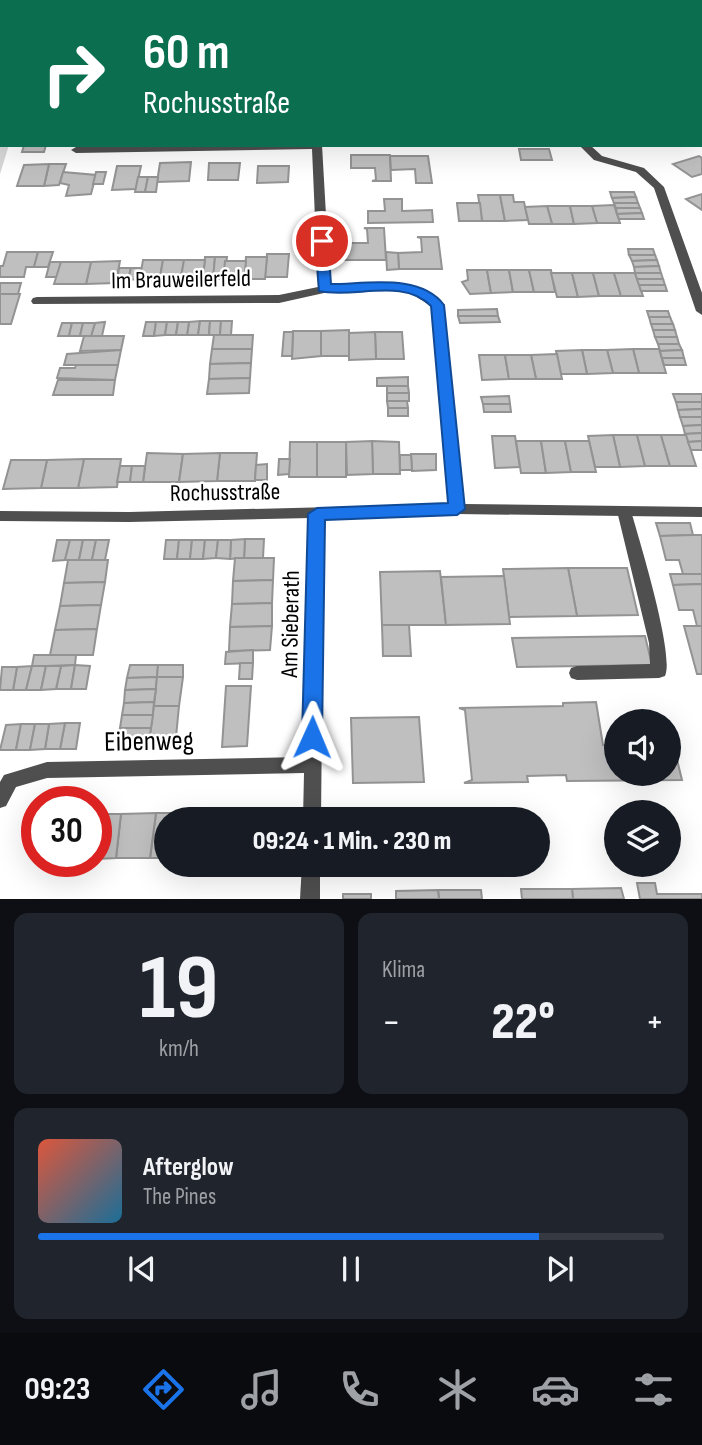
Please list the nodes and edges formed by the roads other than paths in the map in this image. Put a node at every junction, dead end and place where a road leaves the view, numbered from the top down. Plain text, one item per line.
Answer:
1 (257, 147) edge
2 (317, 147) edge
3 (586, 147) edge
4 (76, 150) dead end
5 (324, 289) junction
6 (37, 302) dead end
7 (702, 311) edge
8 (457, 509) junction
9 (624, 511) junction
10 (702, 512) edge
11 (317, 514) junction
12 (0, 516) edge
13 (577, 673) dead end
14 (312, 765) junction
15 (0, 800) edge
16 (312, 807) edge
17 (311, 877) edge
18 (310, 899) edge

1 - 4 street
2 - 5 street
3 - 7 street
5 - 6 street, Im Brauweilerfeld
5 - 8 street, Im Brauweilerfeld
8 - 9 street, Rochusstraße
8 - 11 street, Rochusstraße
9 - 10 street, Rochusstraße
9 - 13 street
11 - 12 street, Rochusstraße
11 - 14 street, Am Sieberath
14 - 15 street, Eibenweg
14 - 16 street, Am Sieberath
17 - 18 street

